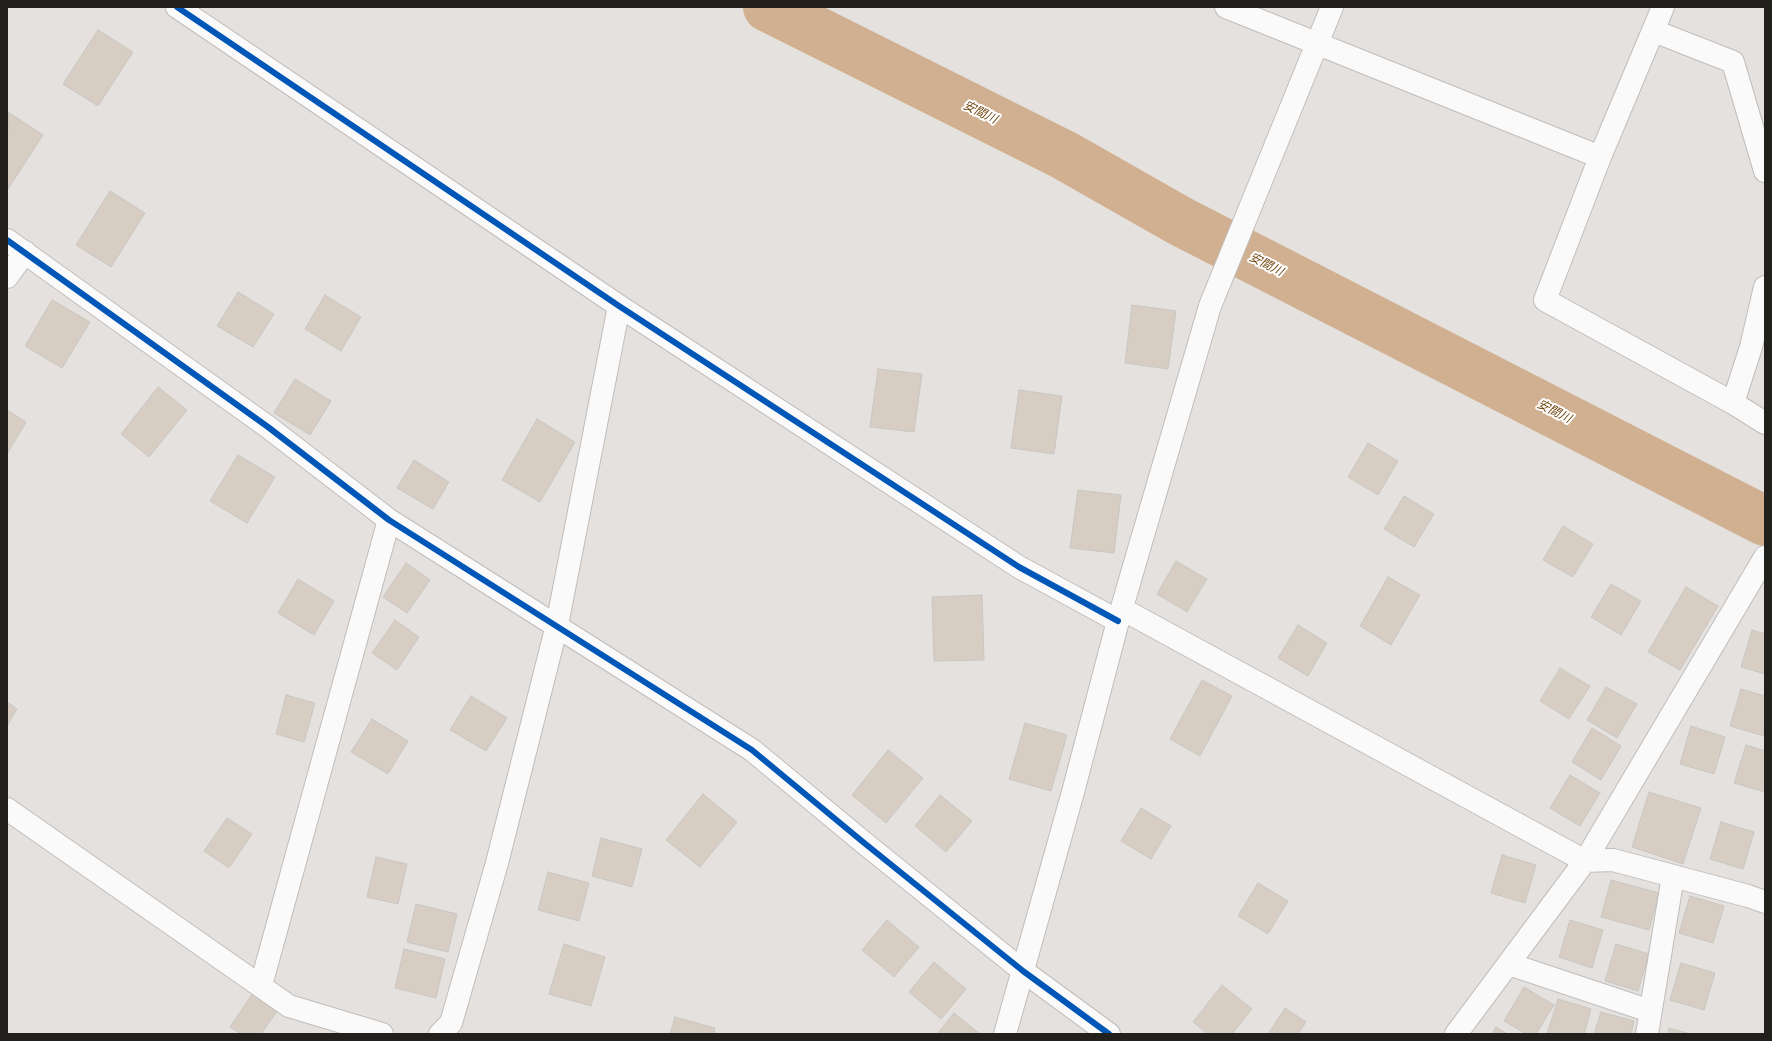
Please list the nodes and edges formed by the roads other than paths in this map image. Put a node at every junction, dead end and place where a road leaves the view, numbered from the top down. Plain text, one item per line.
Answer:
1 (177, 7) edge
2 (1226, 7) edge
3 (1332, 7) edge
4 (1663, 7) edge
5 (1654, 31) junction
6 (1318, 44) junction
7 (1600, 157) junction
8 (1765, 171) edge
9 (7, 240) edge
10 (24, 252) junction
11 (7, 277) edge
12 (1765, 287) edge
13 (619, 306) junction
14 (1733, 403) junction
15 (1765, 423) edge
16 (389, 520) junction
17 (1765, 557) edge
18 (1120, 615) junction
19 (557, 625) junction
20 (7, 809) edge
21 (1586, 861) junction
22 (1672, 876) junction
23 (1764, 902) edge
24 (1509, 964) junction
25 (1023, 971) junction
26 (261, 985) junction
27 (1650, 1011) junction
28 (382, 1034) edge
29 (440, 1034) edge
30 (1006, 1034) edge
31 (1109, 1034) edge
32 (1456, 1034) edge
33 (1646, 1034) edge

1 - 13 street
2 - 6 street
3 - 6 street
4 - 5 street
5 - 7 street
5 - 8 street
6 - 7 street
6 - 18 street
7 - 14 street
9 - 10 street
10 - 11 street
10 - 16 street
12 - 14 street
13 - 18 street
13 - 19 street
14 - 15 street
16 - 19 street
16 - 26 street
17 - 21 street
18 - 21 street
18 - 25 street
19 - 25 street
19 - 29 street
20 - 26 street
21 - 22 street
21 - 24 street
22 - 23 street
22 - 27 street
24 - 27 street
24 - 32 street
25 - 30 street
25 - 31 street
26 - 28 street
27 - 33 street

